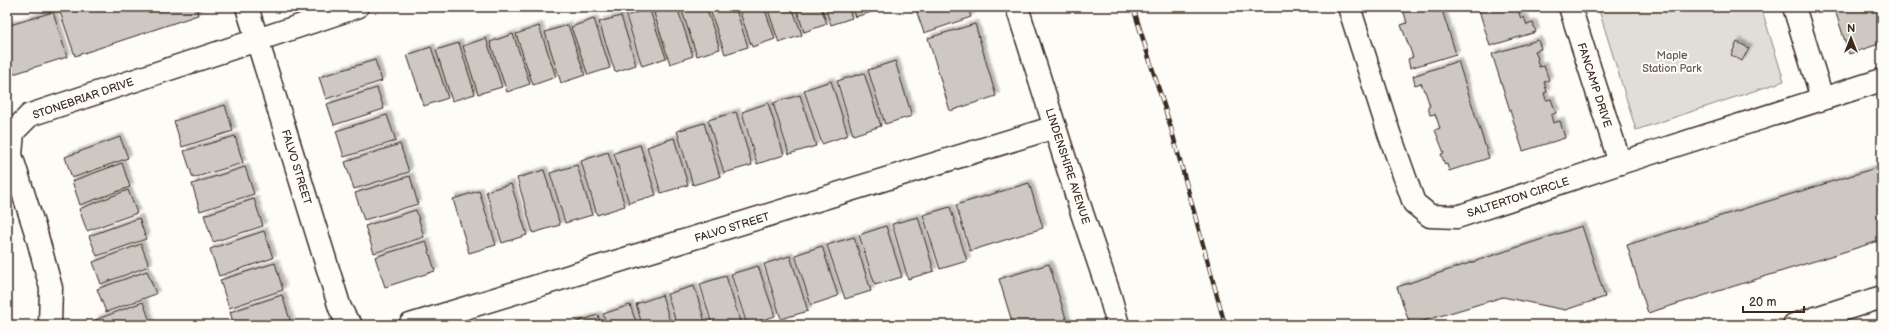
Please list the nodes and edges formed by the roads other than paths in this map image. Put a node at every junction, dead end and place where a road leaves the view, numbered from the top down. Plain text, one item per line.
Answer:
1 (247, 7) edge
2 (357, 7) edge
3 (1017, 7) edge
4 (1349, 7) edge
5 (1570, 7) edge
6 (1794, 7) edge
7 (257, 40) junction
8 (1882, 80) edge
9 (1822, 98) junction
10 (1055, 127) junction
11 (1620, 163) junction
12 (1882, 297) edge
13 (50, 325) edge
14 (351, 325) edge
15 (410, 325) edge
16 (1118, 325) edge
17 (1794, 325) edge

1 - 7 street, FALVO STREET
2 - 7 street
3 - 10 street, LINDENSHIRE AVENUE
4 - 11 street, SALTERTON CIRCLE
5 - 11 street, FANCAMP DRIVE
6 - 9 street
7 - 13 street, STONEBRIAR DRIVE
7 - 14 street, FALVO STREET
8 - 9 street, SALTERTON CIRCLE
9 - 11 street, SALTERTON CIRCLE
10 - 15 street, FALVO STREET
10 - 16 street, LINDENSHIRE AVENUE
12 - 17 street

